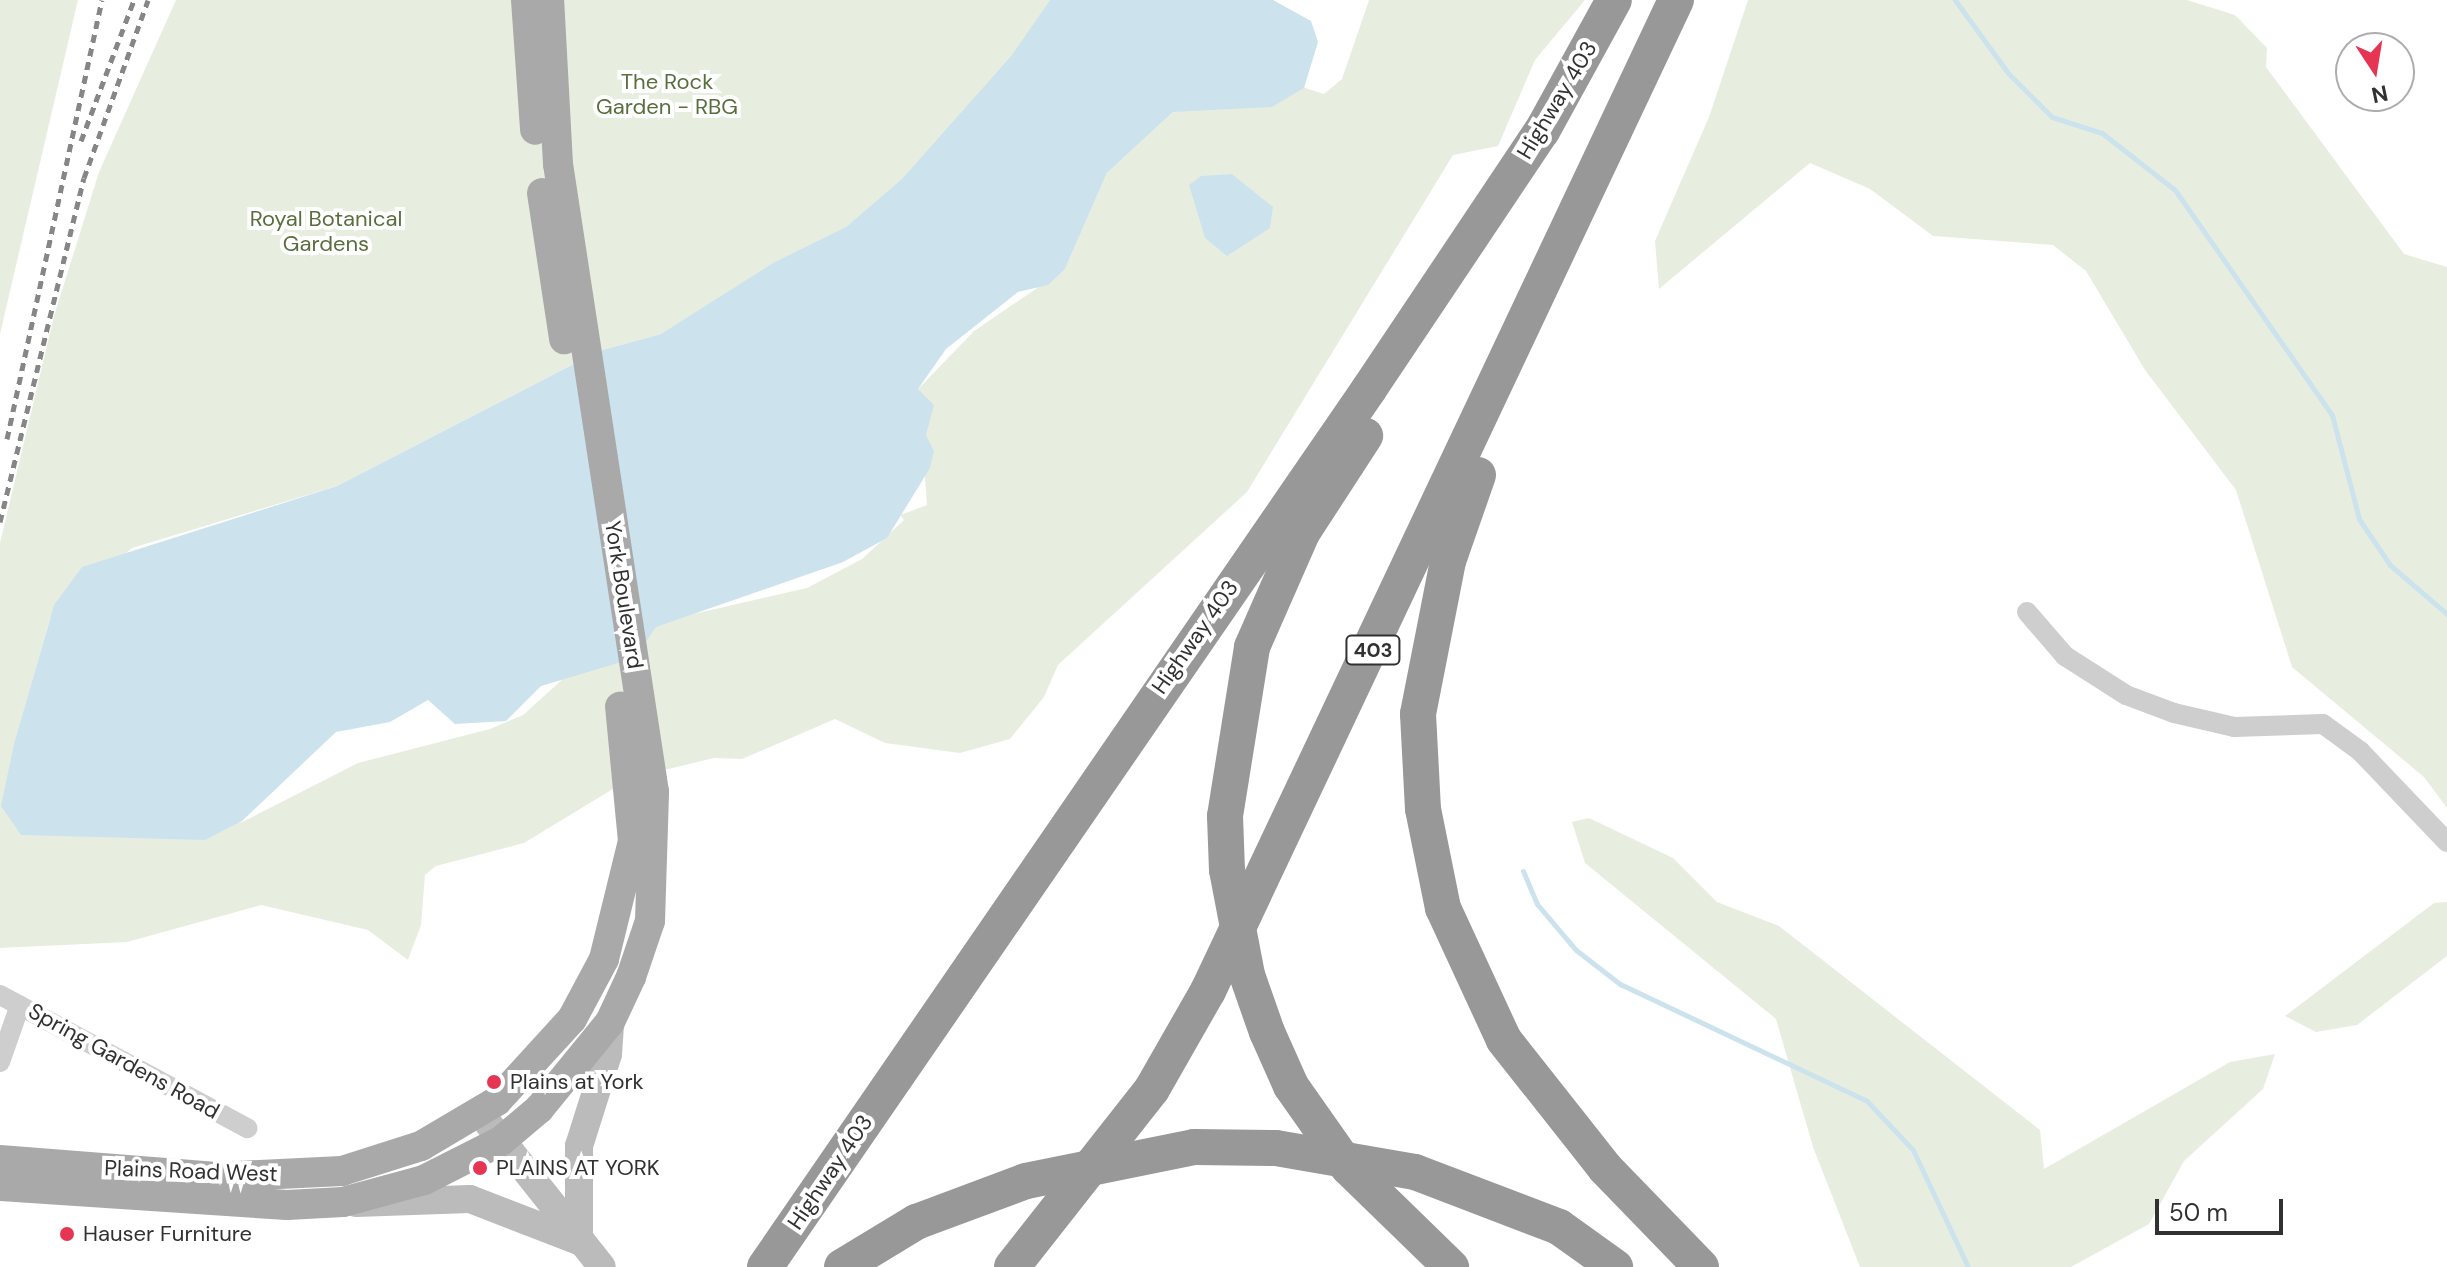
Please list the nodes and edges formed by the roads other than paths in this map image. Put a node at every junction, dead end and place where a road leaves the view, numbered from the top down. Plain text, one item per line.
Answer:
1 (526, 0) edge
2 (549, 0) edge
3 (1614, 0) edge
4 (1676, 0) edge
5 (1542, 131) junction
6 (560, 244) junction
7 (2027, 612) dead end
8 (643, 791) junction
9 (2447, 842) edge
10 (0, 995) edge
11 (20, 1005) junction
12 (610, 1022) junction
13 (0, 1062) edge
14 (480, 1113) junction
15 (247, 1128) dead end
16 (501, 1141) junction
17 (0, 1160) edge
18 (0, 1186) edge
19 (343, 1202) junction
20 (579, 1241) junction
21 (602, 1267) edge
22 (765, 1267) edge
23 (842, 1267) edge
24 (1012, 1267) edge
25 (1451, 1267) edge
26 (1615, 1267) edge
27 (1701, 1267) edge

1 - 6 main road, York Boulevard
2 - 6 main road, York Boulevard
3 - 5 highway, Highway 403
4 - 24 highway, 403
4 - 27 highway
5 - 22 highway, Highway 403
5 - 25 highway, bridge
6 - 8 main road, York Boulevard
7 - 9 street
8 - 12 main road, York Boulevard
8 - 14 main road, York Boulevard
10 - 11 street, Spring Gardens Road
11 - 13 street
11 - 15 street, Spring Gardens Road
12 - 16 main road, York Boulevard
12 - 20 main road
14 - 16 main road
14 - 17 main road, Plains Road West
16 - 19 main road, Plains Road West
16 - 20 main road
18 - 19 main road, Plains Road West
19 - 20 main road
20 - 21 main road
23 - 26 highway, bridge

